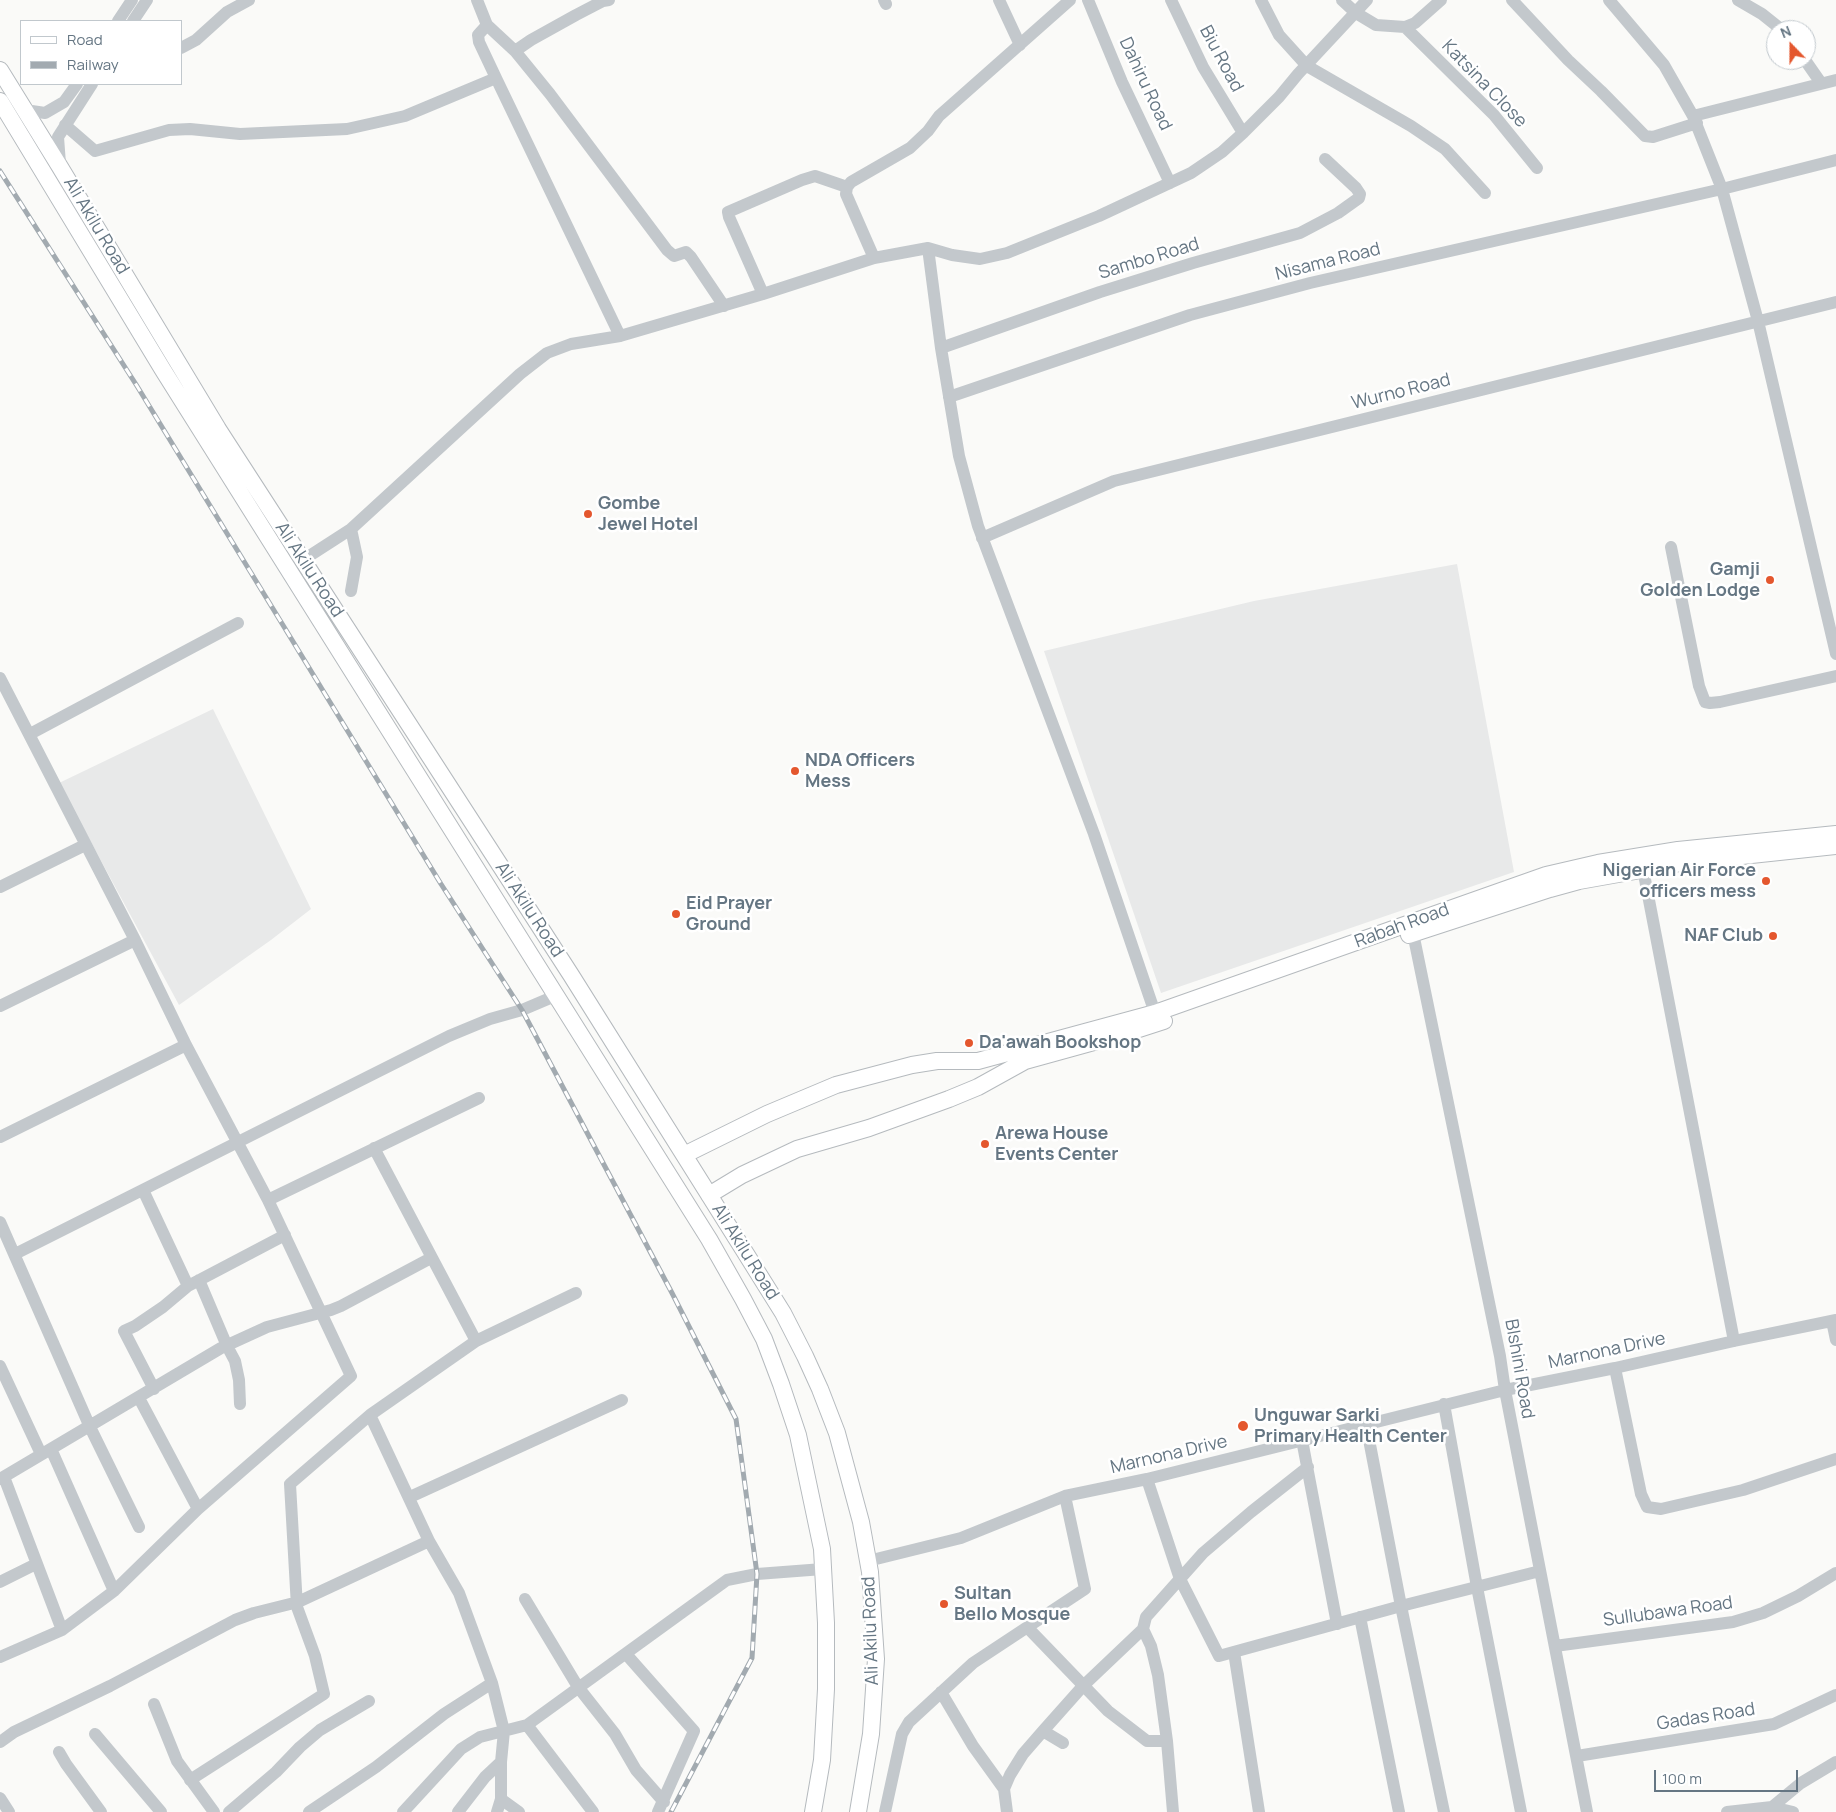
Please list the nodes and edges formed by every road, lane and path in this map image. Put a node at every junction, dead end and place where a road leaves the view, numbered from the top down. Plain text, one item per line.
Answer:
1 (132, 0) edge
2 (147, 0) edge
3 (248, 0) edge
4 (477, 0) edge
5 (609, 0) edge
6 (999, 0) edge
7 (1070, 0) edge
8 (1088, 0) edge
9 (1171, 0) edge
10 (1261, 0) edge
11 (1342, 0) edge
12 (1367, 0) edge
13 (1441, 0) edge
14 (1512, 0) edge
15 (1609, 0) edge
16 (1738, 0) edge
17 (1356, 13) junction
18 (119, 20) edge
19 (134, 20) edge
20 (1770, 20) edge
21 (487, 25) junction
22 (1405, 27) junction
23 (1020, 45) junction
24 (182, 47) edge
25 (515, 51) junction
26 (1306, 66) junction
27 (0, 70) edge
28 (1812, 70) edge
29 (496, 78) junction
30 (1836, 80) edge
31 (1821, 83) junction
32 (76, 85) edge
33 (91, 85) edge
34 (0, 101) edge
35 (24, 110) junction
36 (1695, 120) junction
37 (65, 125) junction
38 (1242, 133) junction
39 (1325, 159) dead end
40 (1836, 160) edge
41 (60, 167) junction
42 (1536, 168) dead end
43 (1170, 183) junction
44 (847, 187) junction
45 (1722, 189) junction
46 (1485, 193) dead end
47 (928, 248) junction
48 (874, 258) junction
49 (763, 294) junction
50 (1836, 302) edge
51 (724, 306) junction
52 (1758, 321) junction
53 (620, 336) junction
54 (941, 348) junction
55 (170, 366) junction
56 (949, 397) junction
57 (350, 529) junction
58 (982, 538) junction
59 (1671, 547) dead end
60 (303, 560) junction
61 (351, 592) dead end
62 (238, 623) dead end
63 (1836, 654) edge
64 (1836, 676) edge
65 (0, 678) edge
66 (30, 734) junction
67 (1836, 834) edge
68 (85, 845) junction
69 (1836, 846) edge
70 (1643, 869) junction
71 (0, 887) edge
72 (1413, 933) junction
73 (135, 940) junction
74 (556, 996) junction
75 (0, 1006) edge
76 (1155, 1013) junction
77 (186, 1045) junction
78 (479, 1098) dead end
79 (0, 1137) edge
80 (239, 1143) junction
81 (374, 1148) junction
82 (684, 1155) junction
83 (143, 1190) junction
84 (709, 1194) junction
85 (268, 1200) junction
86 (0, 1222) edge
87 (285, 1235) junction
88 (15, 1254) junction
89 (431, 1258) junction
90 (193, 1283) junction
91 (576, 1293) dead end
92 (321, 1313) junction
93 (1834, 1321) edge
94 (1836, 1340) edge
95 (476, 1341) junction
96 (1734, 1341) junction
97 (227, 1346) junction
98 (0, 1366) edge
99 (1615, 1368) junction
100 (154, 1389) junction
101 (1504, 1390) junction
102 (139, 1398) junction
103 (622, 1400) dead end
104 (240, 1404) dead end
105 (1444, 1404) junction
106 (370, 1415) junction
107 (1366, 1424) junction
108 (90, 1427) junction
109 (1302, 1440) junction
110 (46, 1451) junction
111 (1836, 1459) edge
112 (1308, 1467) junction
113 (2, 1478) edge
114 (1146, 1479) junction
115 (1065, 1496) junction
116 (410, 1498) junction
117 (198, 1509) junction
118 (139, 1527) dead end
119 (429, 1541) junction
120 (868, 1561) junction
121 (36, 1564) junction
122 (823, 1569) junction
123 (1540, 1572) junction
124 (1836, 1573) edge
125 (1180, 1579) junction
126 (0, 1582) edge
127 (1477, 1587) junction
128 (114, 1591) junction
129 (525, 1599) dead end
130 (298, 1602) junction
131 (1401, 1606) junction
132 (1360, 1617) junction
133 (1337, 1624) junction
134 (1027, 1627) junction
135 (1143, 1629) junction
136 (62, 1630) junction
137 (1555, 1646) junction
138 (1234, 1652) junction
139 (626, 1654) junction
140 (0, 1657) edge
141 (492, 1683) junction
142 (1083, 1686) junction
143 (578, 1687) junction
144 (941, 1692) junction
145 (1836, 1695) edge
146 (369, 1701) dead end
147 (154, 1704) dead end
148 (527, 1725) junction
149 (504, 1731) junction
150 (1043, 1731) junction
151 (96, 1734) dead end
152 (1167, 1741) junction
153 (0, 1742) edge
154 (1063, 1743) dead end
155 (59, 1752) dead end
156 (1577, 1756) junction
157 (501, 1762) junction
158 (1836, 1762) edge
159 (190, 1780) junction
160 (1004, 1788) junction
161 (0, 1798) edge
162 (501, 1799) junction
163 (661, 1807) edge
164 (1772, 1807) junction
165 (9, 1812) edge
166 (101, 1812) edge
167 (161, 1812) edge
168 (214, 1812) edge
169 (229, 1812) edge
170 (309, 1812) edge
171 (403, 1812) edge
172 (458, 1812) edge
173 (497, 1812) edge
174 (519, 1812) edge
175 (593, 1812) edge
176 (813, 1812) edge
177 (858, 1812) edge
178 (885, 1812) edge
179 (1008, 1812) edge
180 (1173, 1812) edge
181 (1259, 1812) edge
182 (1399, 1812) edge
183 (1444, 1812) edge
184 (1521, 1812) edge
185 (1587, 1812) edge
186 (1727, 1812) edge
187 (1792, 1812) edge

1 - 18 street
2 - 19 street
3 - 24 street
4 - 21 street
5 - 25 street
6 - 23 street
7 - 23 street
8 - 43 street, Dahiru Road
9 - 38 street, Biu Road
10 - 26 street
11 - 17 street
12 - 17 street
13 - 22 street
14 - 36 street
15 - 36 street
16 - 20 street
17 - 22 street
17 - 26 street
21 - 25 street
21 - 29 street
22 - 42 street, Katsina Close
23 - 44 street
25 - 51 street
26 - 38 street
26 - 46 street
27 - 35 main road, Ali Akilu Road
28 - 31 street
29 - 37 street
29 - 53 street
30 - 31 street
31 - 36 street
32 - 35 street
33 - 37 street
34 - 55 main road, Ali Akilu Road
35 - 41 main road, Ali Akilu Road
36 - 45 street
37 - 41 street
38 - 43 street
39 - 54 street, Sambo Road
40 - 45 street, Nisama Road
41 - 55 main road, Ali Akilu Road
43 - 47 street
44 - 48 street
44 - 49 street
45 - 52 street
45 - 56 street, Nisama Road
47 - 48 street
47 - 54 street
48 - 49 street
49 - 51 street
50 - 52 street, Wurno Road
51 - 53 street
52 - 58 street, Wurno Road
52 - 63 street
53 - 57 street
54 - 56 street
55 - 60 main road, Ali Akilu Road
55 - 74 main road, Ali Akilu Road
56 - 58 street
57 - 60 street
57 - 61 street
58 - 76 street
59 - 64 street
60 - 82 main road, Ali Akilu Road
62 - 66 street
65 - 66 street
66 - 68 street
67 - 76 main road, Rabah Road
68 - 71 street
68 - 73 street
69 - 70 main road, Rabah Road
70 - 72 main road, Rabah Road
70 - 96 street
72 - 84 main road, Rabah Road
72 - 101 street, BIshini Road
73 - 75 street
73 - 77 street
74 - 80 street
74 - 122 main road, Ali Akilu Road
76 - 82 main road, Rabah Road
77 - 79 street
77 - 80 street
78 - 81 street
80 - 83 street
80 - 85 street
81 - 85 street
81 - 89 street
82 - 84 main road, Ali Akilu Road
83 - 88 street
83 - 90 street
84 - 120 main road, Ali Akilu Road
85 - 87 street
86 - 88 street
87 - 90 street
87 - 92 street
88 - 108 street
89 - 92 street
89 - 95 street
90 - 97 street
90 - 100 street
91 - 95 street
92 - 97 street
92 - 117 street
93 - 94 street
93 - 96 street, Marnona Drive
95 - 106 street
96 - 99 street, Marnona Drive
97 - 100 street
97 - 104 street
98 - 110 street
99 - 101 street, Marnona Drive
99 - 111 street
100 - 102 street
101 - 105 street, Marnona Drive
101 - 123 street, BIshini Road
102 - 108 street
102 - 117 street
103 - 116 street
105 - 107 street, Marnona Drive
105 - 127 street
106 - 116 street
106 - 130 street
107 - 109 street, Marnona Drive
107 - 131 street
108 - 110 street
108 - 118 street
109 - 112 street
109 - 114 street, Marnona Drive
110 - 113 street
110 - 128 street
112 - 125 street
112 - 133 street
113 - 121 street
114 - 115 street, Marnona Drive
114 - 125 street
115 - 120 street, Marnona Drive
115 - 134 street
116 - 119 street
117 - 128 street
119 - 130 street
119 - 141 street
120 - 177 main road, Ali Akilu Road
121 - 126 street
121 - 136 street
122 - 139 street
122 - 176 main road, Ali Akilu Road
123 - 127 street
123 - 137 street, BIshini Road
124 - 137 street, Sullubawa Road
125 - 135 street
125 - 138 street
127 - 131 street
127 - 184 street
128 - 136 street
129 - 143 street
130 - 153 street
130 - 159 street
131 - 132 street
131 - 183 street
132 - 133 street
132 - 182 street
133 - 138 street
134 - 142 street
134 - 144 street
135 - 142 street
135 - 152 street
136 - 140 street
137 - 156 street, BIshini Road
138 - 181 street
139 - 143 street
139 - 163 street
141 - 149 street
141 - 170 street
142 - 150 street
142 - 152 street
143 - 148 street
143 - 163 street
144 - 160 street
144 - 178 street
145 - 156 street, Gadas Road
146 - 169 street
147 - 159 street
148 - 149 street
148 - 175 street
149 - 157 street
149 - 171 street
150 - 154 street
150 - 160 street
151 - 167 street
152 - 180 street
155 - 166 street
156 - 185 street, BIshini Road
157 - 162 street
157 - 172 street
158 - 164 street
159 - 168 street
160 - 179 street
161 - 165 street
162 - 173 street
162 - 174 street
164 - 186 street
164 - 187 street

